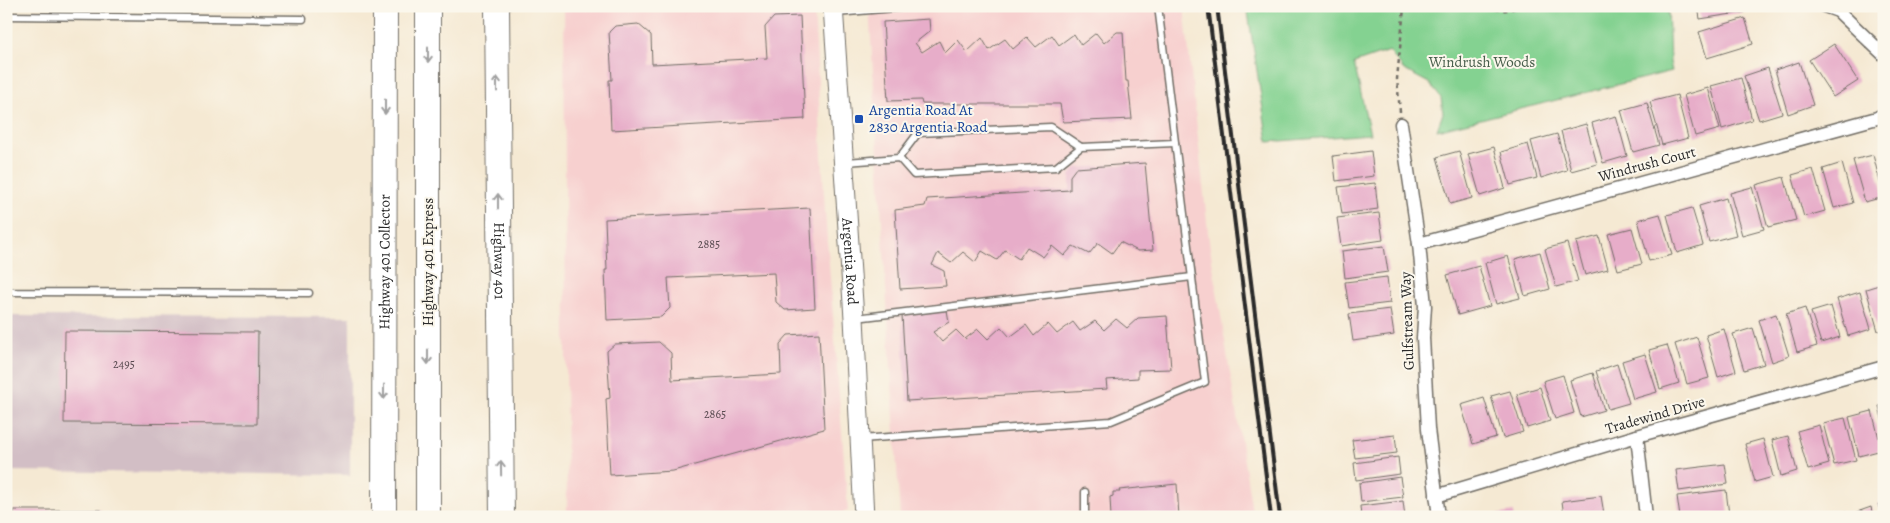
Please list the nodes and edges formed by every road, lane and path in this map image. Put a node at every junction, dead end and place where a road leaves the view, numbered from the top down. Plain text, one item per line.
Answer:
1 (385, 6) edge
2 (428, 6) edge
3 (497, 6) edge
4 (919, 6) edge
5 (1158, 6) edge
6 (1405, 6) edge
7 (1488, 6) edge
8 (1520, 6) edge
9 (1824, 6) edge
10 (833, 10) edge
11 (6, 16) edge
12 (303, 19) dead end
13 (1884, 55) edge
14 (1884, 114) edge
15 (1401, 124) joint
16 (1175, 143) junction
17 (1081, 147) junction
18 (899, 158) junction
19 (844, 162) junction
20 (1419, 244) junction
21 (1192, 277) junction
22 (6, 290) edge
23 (309, 293) dead end
24 (854, 318) junction
25 (1884, 367) edge
26 (1637, 436) junction
27 (860, 439) junction
28 (1085, 492) dead end
29 (1436, 496) junction
30 (384, 517) edge
31 (428, 517) edge
32 (502, 517) edge
33 (864, 517) edge
34 (1085, 517) edge
35 (1439, 517) edge
36 (1646, 517) edge

1 -> 30 highway, Highway 401 Collector
2 -> 31 highway, Highway 401 Express
32 -> 3 highway, Highway 401
4 - 10 lane
5 - 16 lane
6 - 15 path
7 - 8 path
9 - 13 street
10 - 19 street, Argentia Road
11 - 12 lane
14 - 20 street, Windrush Court
15 - 20 street, Gulfstream Way
16 - 17 lane
16 - 21 lane
17 - 18 lane
17 - 18 lane
18 - 19 lane
19 - 24 street, Argentia Road
20 - 29 street, Gulfstream Way
21 - 24 lane
21 - 27 lane
22 - 23 lane
24 - 27 street, Argentia Road
25 - 26 street, Tradewind Drive
26 - 29 street, Tradewind Drive
26 - 36 street
27 - 33 street, Argentia Road
28 - 34 lane
29 - 35 street, Gulfstream Way

